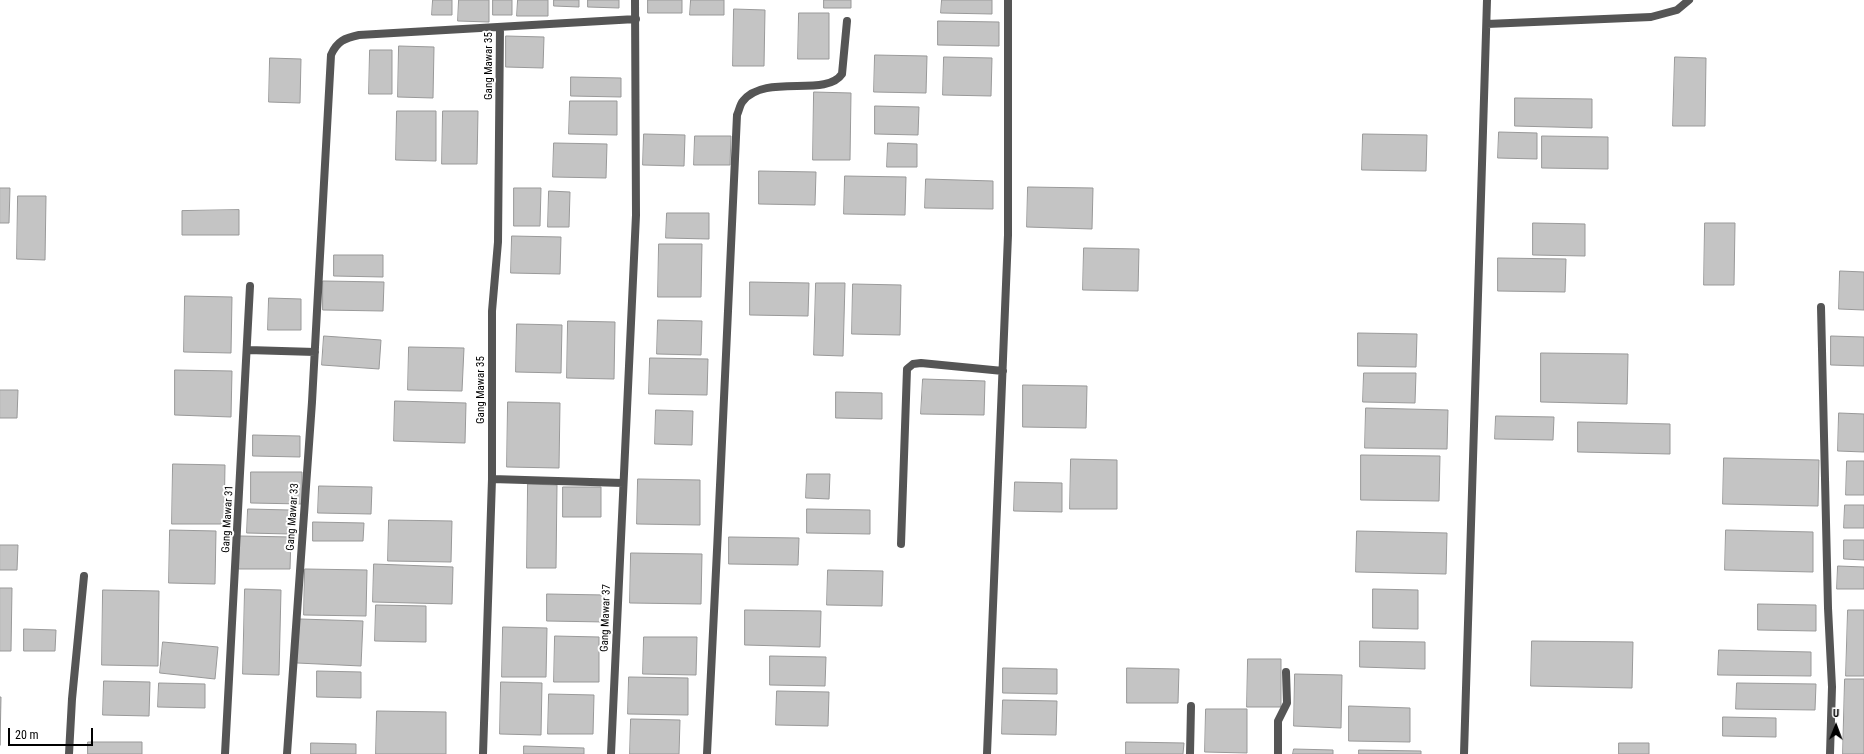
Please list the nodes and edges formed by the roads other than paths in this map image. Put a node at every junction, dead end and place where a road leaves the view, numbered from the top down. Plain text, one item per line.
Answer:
1 (635, 0) edge
2 (1008, 0) edge
3 (1487, 0) edge
4 (1689, 0) edge
5 (636, 19) junction
6 (847, 21) dead end
7 (1487, 24) junction
8 (500, 27) junction
9 (250, 286) dead end
10 (1821, 307) dead end
11 (248, 350) junction
12 (315, 352) junction
13 (1003, 371) junction
14 (492, 479) junction
15 (623, 483) junction
16 (901, 544) dead end
17 (84, 576) dead end
18 (1286, 672) dead end
19 (1191, 706) dead end
20 (69, 754) edge
21 (225, 754) edge
22 (287, 754) edge
23 (483, 754) edge
24 (611, 754) edge
25 (707, 754) edge
26 (987, 754) edge
27 (1190, 754) edge
28 (1278, 754) edge
29 (1464, 754) edge
30 (1830, 754) edge

1 - 5 street, Gang Mawar 37
2 - 13 street
3 - 7 street
4 - 7 street
5 - 8 street, Gang Mawar 33
5 - 15 street, Gang Mawar 37
6 - 25 street
7 - 29 street
8 - 12 street, Gang Mawar 33
8 - 14 street, Gang Mawar 35
9 - 11 street, Gang Mawar 31
10 - 30 street
11 - 12 street
11 - 21 street, Gang Mawar 31
12 - 22 street, Gang Mawar 33
13 - 16 street
13 - 26 street
14 - 15 street
14 - 23 street, Gang Mawar 35
15 - 24 street, Gang Mawar 37
17 - 20 street
18 - 28 street
19 - 27 street

